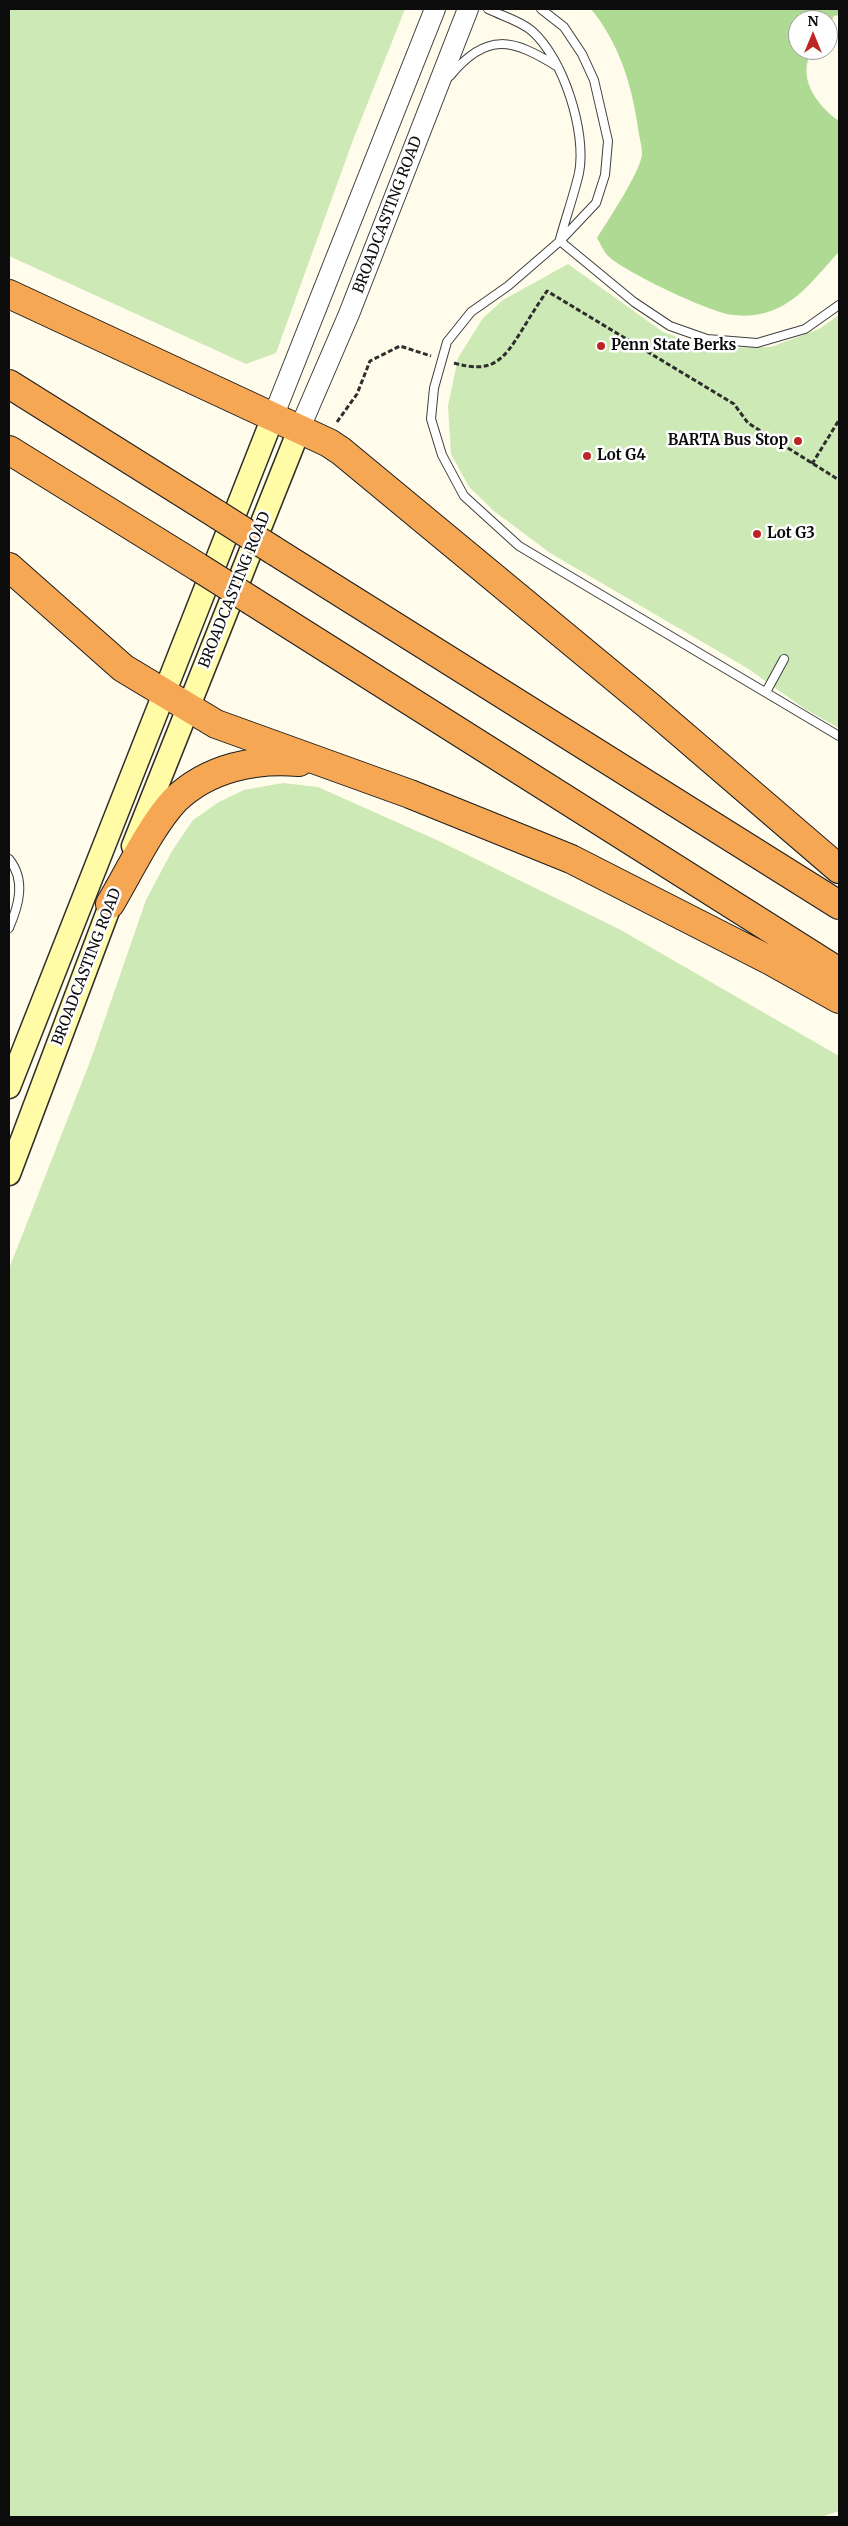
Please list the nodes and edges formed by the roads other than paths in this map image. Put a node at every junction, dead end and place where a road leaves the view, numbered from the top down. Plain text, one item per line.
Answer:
1 (435, 9) edge
2 (468, 9) edge
3 (488, 9) edge
4 (541, 9) edge
5 (560, 68) junction
6 (434, 95) junction
7 (560, 241) junction
8 (9, 294) edge
9 (839, 305) edge
10 (9, 384) edge
11 (273, 417) junction
12 (311, 435) junction
13 (9, 450) edge
14 (9, 567) edge
15 (784, 659) dead end
16 (766, 692) junction
17 (176, 701) junction
18 (839, 736) edge
19 (331, 766) junction
20 (9, 859) edge
21 (839, 869) edge
22 (110, 904) junction
23 (839, 905) edge
24 (9, 928) edge
25 (839, 972) edge
26 (839, 998) edge
27 (9, 1088) edge
28 (9, 1174) edge

1 - 11 street, BROADCASTING ROAD
2 - 6 street, BROADCASTING ROAD
3 - 5 lane
4 - 7 lane
5 - 6 lane
5 - 7 lane
6 - 12 street, BROADCASTING ROAD
7 - 9 lane
7 - 16 lane
8 - 11 highway
10 - 23 highway, bridge
11 - 12 highway
11 - 17 main road, BROADCASTING ROAD
12 - 17 main road, BROADCASTING ROAD
12 - 21 highway
13 - 25 highway, bridge
14 - 17 highway
15 - 16 lane
16 - 18 lane
17 - 19 highway
17 - 22 main road, BROADCASTING ROAD
17 - 27 main road, BROADCASTING ROAD
19 - 22 highway
19 - 26 highway
20 - 24 lane
22 - 28 main road, BROADCASTING ROAD

